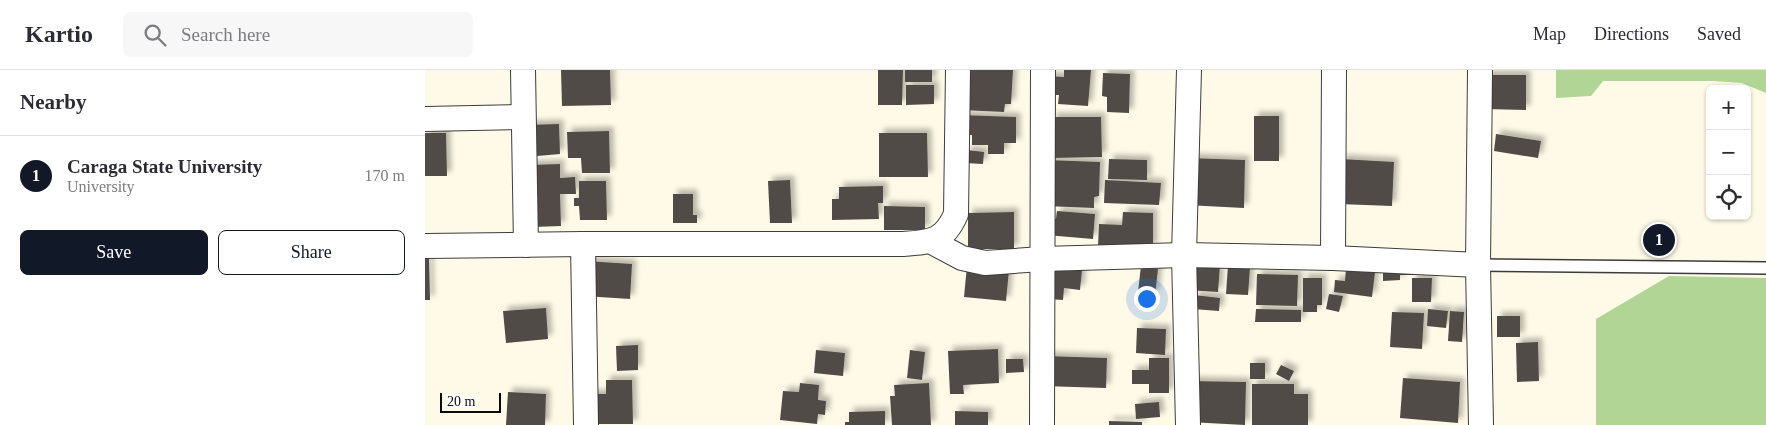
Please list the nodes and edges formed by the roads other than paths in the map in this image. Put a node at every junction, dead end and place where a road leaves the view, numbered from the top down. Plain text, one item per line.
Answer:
1 (523, 70) edge
2 (958, 70) edge
3 (1043, 70) edge
4 (1189, 70) edge
5 (1334, 70) edge
6 (1480, 70) edge
7 (523, 117) junction
8 (425, 119) edge
9 (932, 242) junction
10 (583, 244) junction
11 (526, 245) junction
12 (425, 246) edge
13 (1184, 255) junction
14 (1333, 258) junction
15 (1042, 259) junction
16 (1478, 265) junction
17 (1766, 268) edge
18 (586, 425) edge
19 (1042, 425) edge
20 (1188, 425) edge
21 (1481, 425) edge

1 - 7 street
2 - 9 street
3 - 15 street
4 - 13 street
5 - 14 street
6 - 16 street
7 - 8 street
7 - 11 street
9 - 10 street
9 - 15 street
10 - 11 street
10 - 18 street
11 - 12 street
13 - 14 street
13 - 15 street
13 - 20 street
14 - 16 street
15 - 19 street
16 - 17 lane
16 - 21 street

